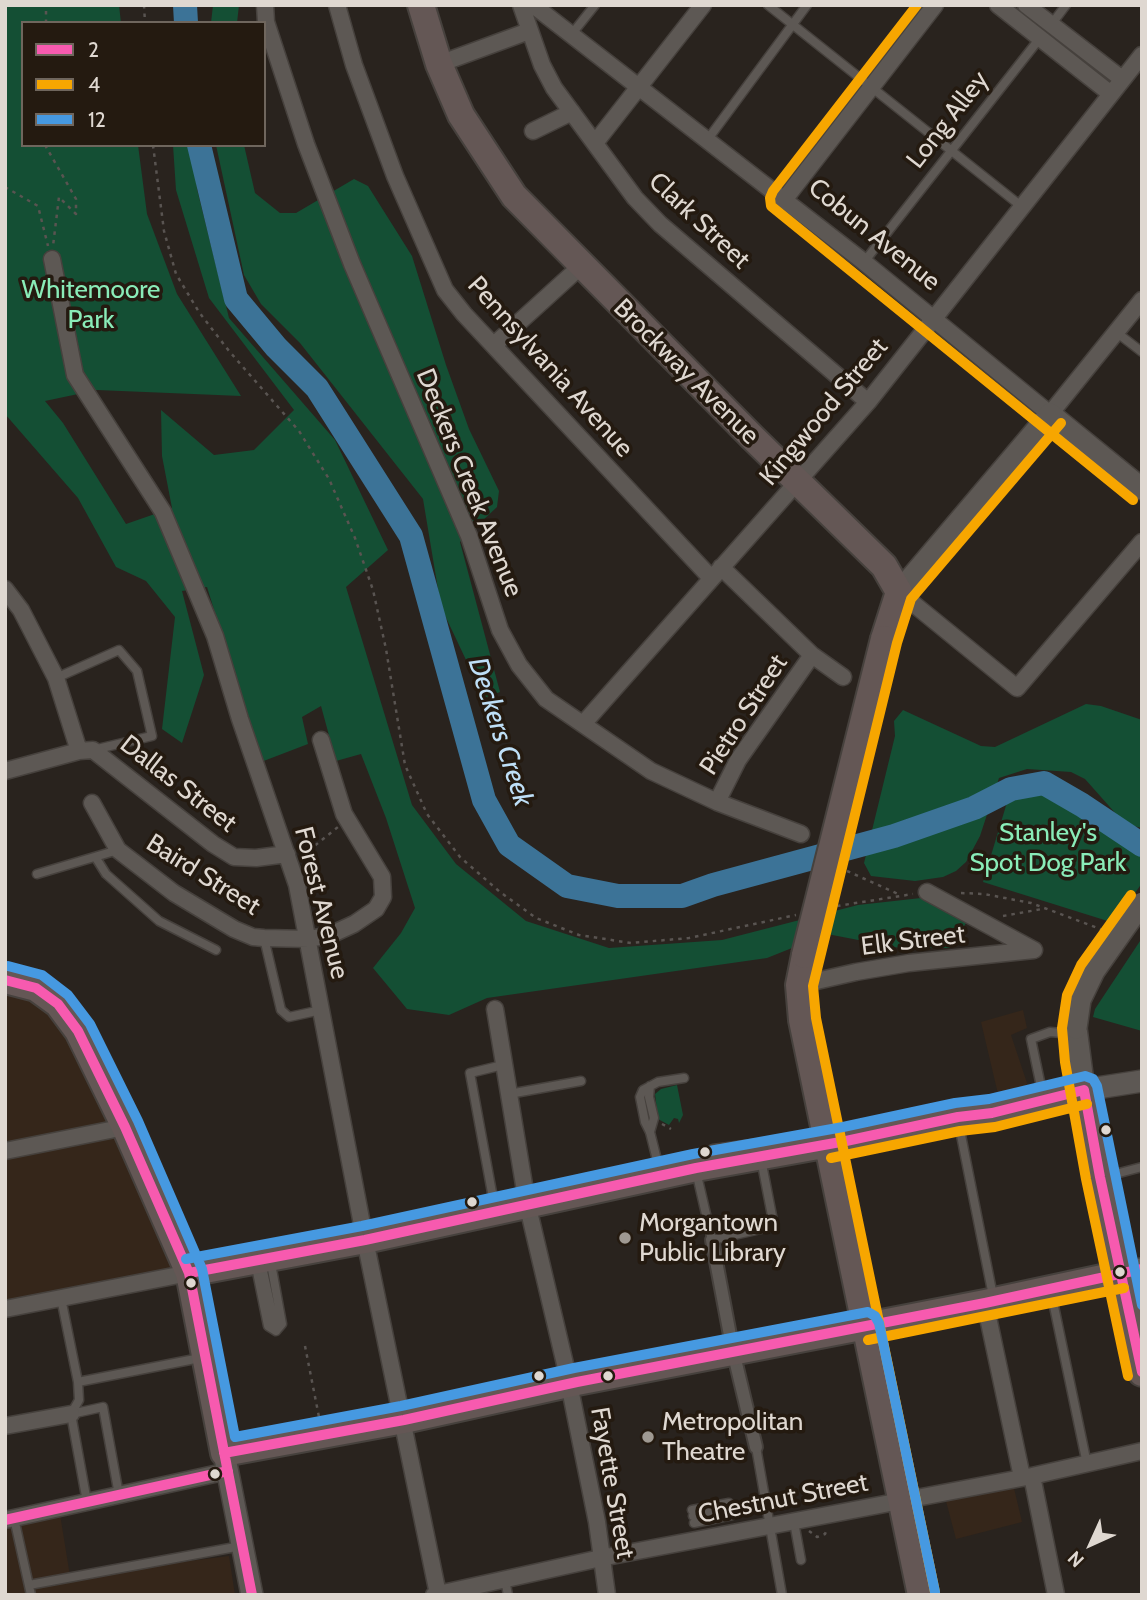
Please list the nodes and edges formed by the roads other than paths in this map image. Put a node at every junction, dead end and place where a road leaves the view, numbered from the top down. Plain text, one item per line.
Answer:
1 (337, 5) edge
2 (421, 5) edge
3 (521, 5) edge
4 (533, 5) edge
5 (595, 5) edge
6 (703, 5) edge
7 (768, 5) edge
8 (807, 5) edge
9 (935, 5) edge
10 (998, 5) edge
11 (1026, 5) edge
12 (1066, 5) edge
13 (266, 23) edge
14 (792, 24) junction
15 (1051, 24) junction
16 (529, 31) junction
17 (571, 35) junction
18 (1040, 38) junction
19 (439, 64) junction
20 (1134, 69) edge
21 (871, 87) junction
22 (639, 88) junction
23 (1111, 93) junction
24 (572, 112) junction
25 (533, 131) dead end
26 (708, 139) junction
27 (595, 143) junction
28 (952, 150) junction
29 (784, 200) junction
30 (1021, 206) junction
31 (52, 259) road end
32 (864, 262) junction
33 (581, 266) junction
34 (1142, 300) edge
35 (934, 319) junction
36 (1116, 332) junction
37 (494, 345) junction
38 (1142, 352) edge
39 (867, 402) junction
40 (1050, 414) junction
41 (797, 483) junction
42 (1142, 489) edge
43 (1142, 542) edge
44 (716, 573) junction
45 (5, 589) edge
46 (899, 592) junction
47 (812, 655) junction
48 (843, 677) dead end
49 (56, 678) junction
50 (583, 724) junction
51 (321, 740) dead end
52 (86, 750) junction
53 (5, 771) edge
54 (717, 802) junction
55 (92, 803) dead end
56 (801, 834) dead end
57 (118, 850) junction
58 (288, 857) junction
59 (96, 858) junction
60 (37, 874) dead end
61 (927, 892) dead end
62 (1142, 903) edge
63 (264, 938) junction
64 (309, 939) junction
65 (216, 950) dead end
66 (5, 980) edge
67 (799, 985) junction
68 (495, 1009) dead end
69 (321, 1010) junction
70 (1076, 1031) junction
71 (503, 1065) junction
72 (684, 1077) dead end
73 (581, 1081) dead end
74 (1142, 1081) edge
75 (1084, 1090) junction
76 (509, 1094) junction
77 (1044, 1100) junction
78 (958, 1117) junction
79 (125, 1127) junction
80 (828, 1144) junction
81 (5, 1151) edge
82 (769, 1156) junction
83 (698, 1167) junction
84 (1142, 1167) edge
85 (660, 1175) junction
86 (1100, 1177) junction
87 (527, 1203) junction
88 (495, 1210) junction
89 (365, 1240) junction
90 (712, 1240) junction
91 (261, 1260) junction
92 (1131, 1272) edge
93 (189, 1273) junction
94 (1051, 1289) junction
95 (61, 1298) junction
96 (990, 1302) junction
97 (5, 1309) edge
98 (865, 1326) junction
99 (733, 1351) junction
100 (205, 1357) junction
101 (1141, 1370) edge
102 (78, 1382) junction
103 (569, 1384) junction
104 (71, 1413) junction
105 (404, 1420) junction
106 (5, 1426) edge
107 (756, 1447) joint
108 (1142, 1451) edge
109 (226, 1462) junction
110 (1087, 1464) junction
111 (1027, 1477) junction
112 (120, 1495) junction
113 (901, 1500) junction
114 (87, 1502) junction
115 (731, 1509) dead end
116 (693, 1516) dead end
117 (10, 1519) edge
118 (801, 1525) junction
119 (769, 1527) junction
120 (242, 1546) junction
121 (601, 1558) junction
122 (801, 1560) dead end
123 (29, 1585) junction
124 (506, 1587) edge
125 (436, 1594) edge
126 (31, 1595) edge
127 (251, 1595) edge
128 (607, 1595) edge
129 (782, 1595) edge
130 (921, 1595) edge
131 (1056, 1595) edge

1 - 37 street, Pennsylvania Avenue
2 - 19 main road, Brockway Avenue
3 - 16 street, Clark Street
4 - 17 street, Cobun Avenue
5 - 17 lane
6 - 22 street
7 - 14 lane
8 - 14 lane
9 - 21 street
10 - 18 street
11 - 15 street
12 - 15 lane, Long Alley
13 - 50 street, Deckers Creek Avenue
14 - 21 lane
14 - 26 lane
15 - 18 lane, Long Alley
15 - 20 street
16 - 19 street
16 - 24 street, Clark Street
17 - 22 street, Cobun Avenue
18 - 23 street
18 - 28 lane, Long Alley
19 - 33 main road, Brockway Avenue
20 - 23 street, Kingwood Street
21 - 28 lane
21 - 29 street
22 - 26 street, Cobun Avenue
22 - 27 street
23 - 30 street, Kingwood Street
24 - 25 street
24 - 27 street, Clark Street
26 - 29 street, Cobun Avenue
27 - 39 street, Clark Street
28 - 30 lane
28 - 32 lane, Long Alley
29 - 32 street, Cobun Avenue
30 - 35 street, Kingwood Street
31 - 58 street, Forest Avenue
32 - 35 street, Cobun Avenue
33 - 37 street
33 - 41 main road, Brockway Avenue
34 - 36 street
35 - 39 street, Kingwood Street
35 - 40 street, Cobun Avenue
36 - 38 lane
36 - 40 street
37 - 44 street, Pennsylvania Avenue
39 - 41 street, Kingwood Street
40 - 42 street, Cobun Avenue
40 - 46 street
41 - 44 street, Kingwood Street
41 - 46 main road, Brockway Avenue
43 - 46 street, Brockway Avenue
44 - 47 street, Pennsylvania Avenue
44 - 50 street, Kingwood Street
45 - 49 street
46 - 67 main road, bridge
47 - 48 street, Pennsylvania Avenue
47 - 54 street, Pietro Street
49 - 52 street
49 - 52 lane
50 - 54 street, Deckers Creek Avenue
51 - 64 street, Baird Street
52 - 53 street
52 - 58 street, Dallas Street
54 - 56 street, Deckers Creek Avenue
55 - 57 street, Baird Street
57 - 59 lane
57 - 63 street, Baird Street
58 - 64 street, Forest Avenue
59 - 60 lane
59 - 65 lane
61 - 67 street, Elk Street
62 - 70 street, bridge
63 - 64 street, Baird Street
63 - 69 lane
64 - 69 street, Forest Avenue
66 - 79 main road
67 - 80 main road
68 - 71 street, Fayette Street
69 - 89 street, Forest Avenue
70 - 75 street
70 - 77 lane
71 - 76 street, Fayette Street
71 - 88 lane
72 - 85 lane
73 - 76 lane
74 - 75 street
75 - 77 main road
75 - 86 main road
76 - 87 street, Fayette Street
77 - 78 main road
78 - 80 main road
78 - 96 lane
79 - 81 street
79 - 93 main road
80 - 82 main road
80 - 98 main road
82 - 83 main road
82 - 90 lane
83 - 85 main road
83 - 90 lane
84 - 86 lane
85 - 87 main road
86 - 92 main road
87 - 88 main road
87 - 103 street, Fayette Street
88 - 89 main road
89 - 91 main road
89 - 105 street, Forest Avenue
90 - 99 street
91 - 91 lane
91 - 93 main road
92 - 94 main road
92 - 101 main road
93 - 95 street
93 - 100 main road
94 - 96 main road
94 - 110 lane
95 - 97 street
95 - 102 lane
96 - 98 main road
96 - 111 street
98 - 99 main road
98 - 113 main road
99 - 103 main road
99 - 107 street
100 - 102 lane
100 - 109 main road
102 - 104 lane
103 - 105 main road
103 - 121 street, Fayette Street
104 - 106 street
104 - 112 lane
104 - 114 lane
105 - 109 main road
105 - 125 street, Forest Avenue
107 - 119 lane
108 - 110 street, Chestnut Street
109 - 112 street
109 - 120 street
110 - 111 street, Chestnut Street
111 - 113 street, Chestnut Street
111 - 131 street
112 - 114 street
113 - 118 street, Chestnut Street
113 - 130 main road
114 - 117 street
115 - 116 lane
117 - 123 lane
118 - 119 street, Chestnut Street
118 - 122 lane
119 - 121 street, Chestnut Street
119 - 129 lane
120 - 123 lane
120 - 127 street
121 - 124 street, Chestnut Street
121 - 128 street, Fayette Street
123 - 126 lane
124 - 125 street, Chestnut Street

